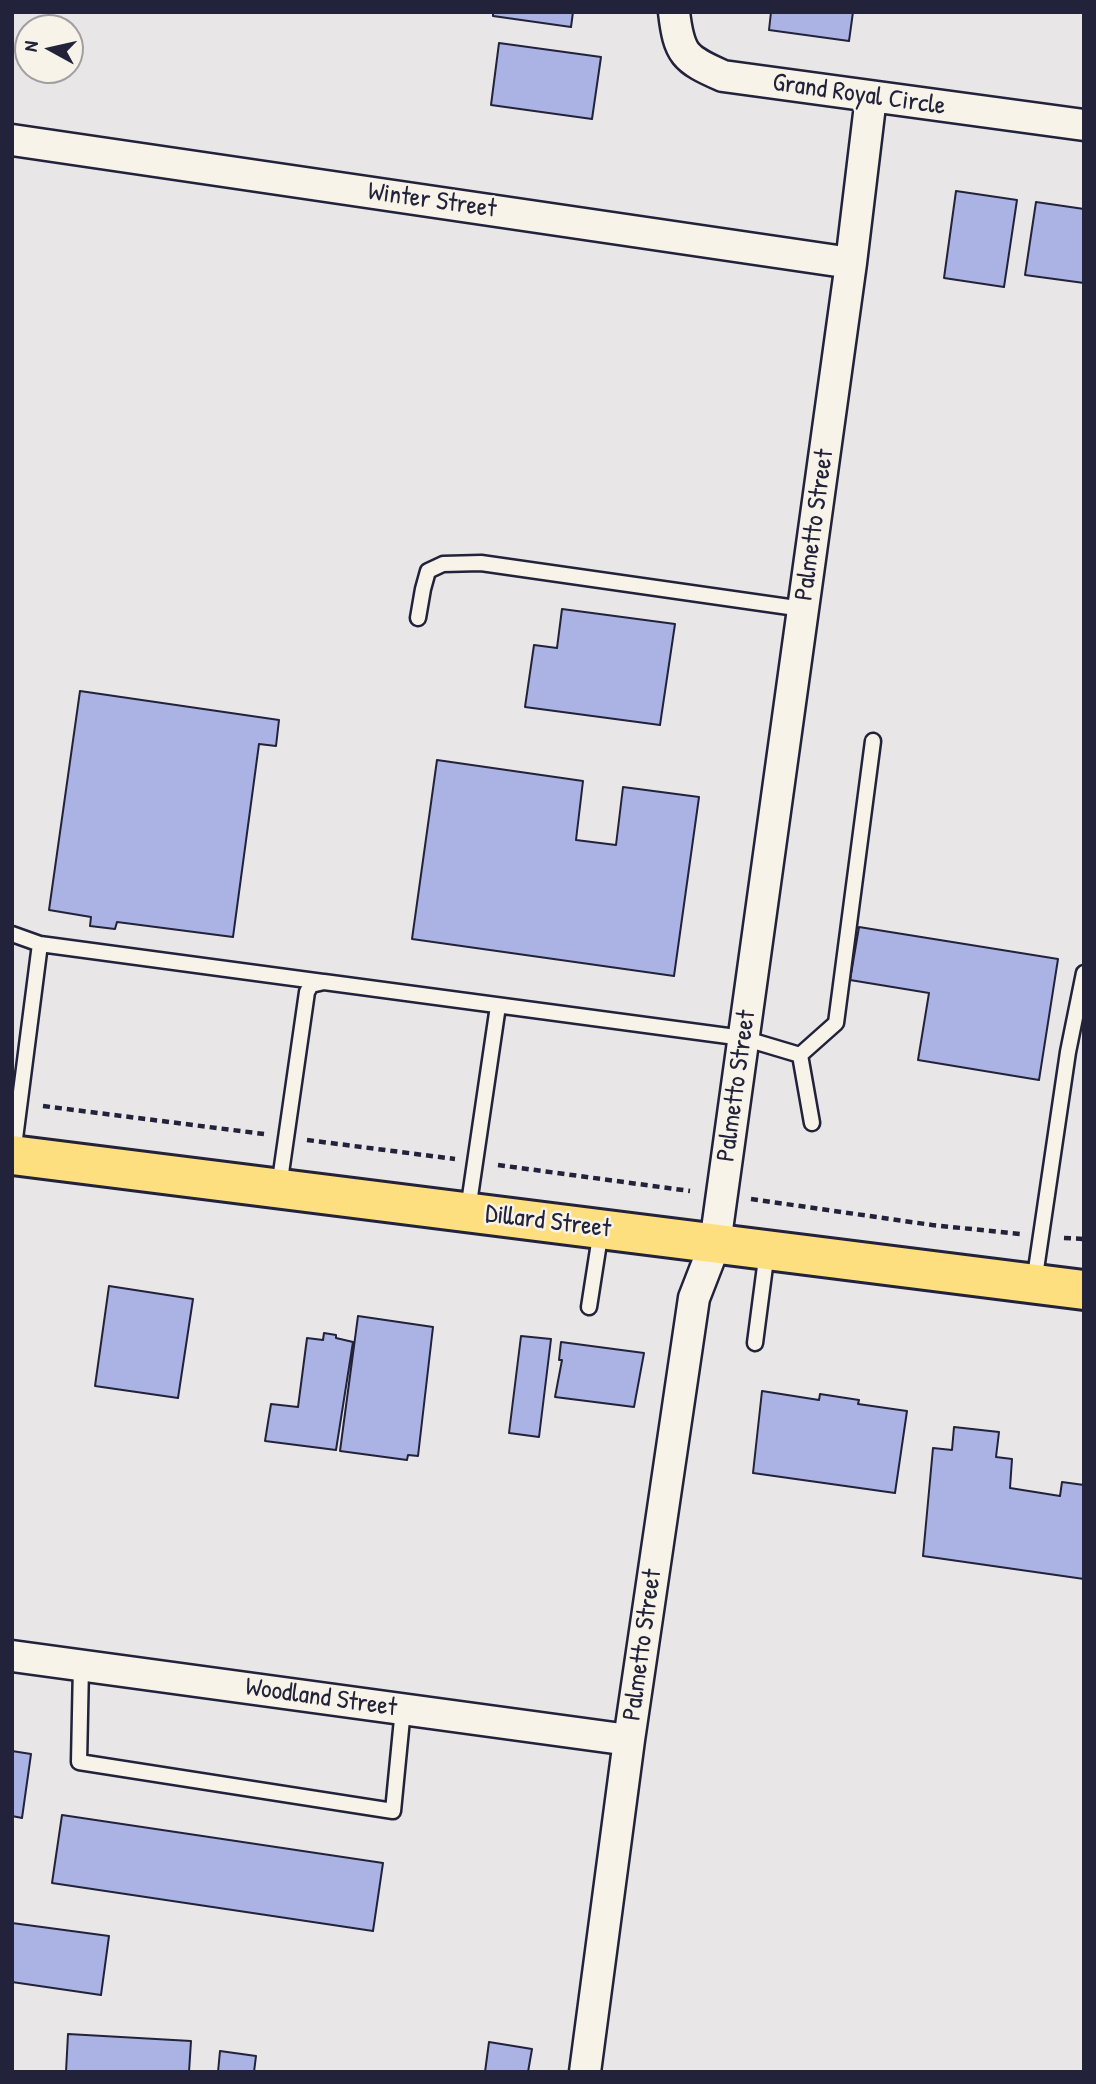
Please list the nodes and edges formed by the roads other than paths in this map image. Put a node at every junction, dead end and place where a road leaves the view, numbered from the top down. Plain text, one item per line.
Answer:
1 (674, 12) edge
2 (871, 97) junction
3 (1084, 125) edge
4 (12, 140) edge
5 (851, 263) junction
6 (803, 609) junction
7 (418, 618) dead end
8 (873, 741) dead end
9 (12, 934) edge
10 (40, 944) junction
11 (1084, 972) edge
12 (324, 982) junction
13 (498, 1006) junction
14 (743, 1038) junction
15 (800, 1055) junction
16 (812, 1124) dead end
17 (12, 1155) edge
18 (279, 1189) junction
19 (468, 1211) junction
20 (601, 1228) junction
21 (715, 1244) junction
22 (768, 1250) junction
23 (1034, 1284) junction
24 (1084, 1290) edge
25 (589, 1307) dead end
26 (755, 1343) dead end
27 (12, 1656) edge
28 (81, 1666) junction
29 (403, 1709) junction
30 (629, 1740) junction
31 (585, 2072) edge

1 - 2 street, Grand Royal Circle
2 - 3 street, Grand Royal Circle
2 - 5 street, Palmetto Street
4 - 5 street, Winter Street
5 - 6 street, Palmetto Street
6 - 7 lane
6 - 14 street, Palmetto Street
8 - 15 lane
9 - 10 lane
10 - 12 lane
10 - 17 lane
11 - 23 lane
12 - 13 lane
12 - 18 lane
13 - 14 lane
13 - 19 lane
14 - 15 lane
14 - 21 street, Palmetto Street
15 - 16 lane
17 - 18 main road, Dillard Street
18 - 19 main road, Dillard Street
19 - 20 main road, Dillard Street
20 - 21 main road, Dillard Street
20 - 25 lane
21 - 22 main road, Dillard Street
21 - 30 street, Palmetto Street
22 - 23 main road, Dillard Street
22 - 26 lane
23 - 24 main road, Dillard Street
27 - 28 street, Woodland Street
28 - 29 street, Woodland Street
28 - 29 lane
29 - 30 street, Woodland Street
30 - 31 street, Palmetto Street

